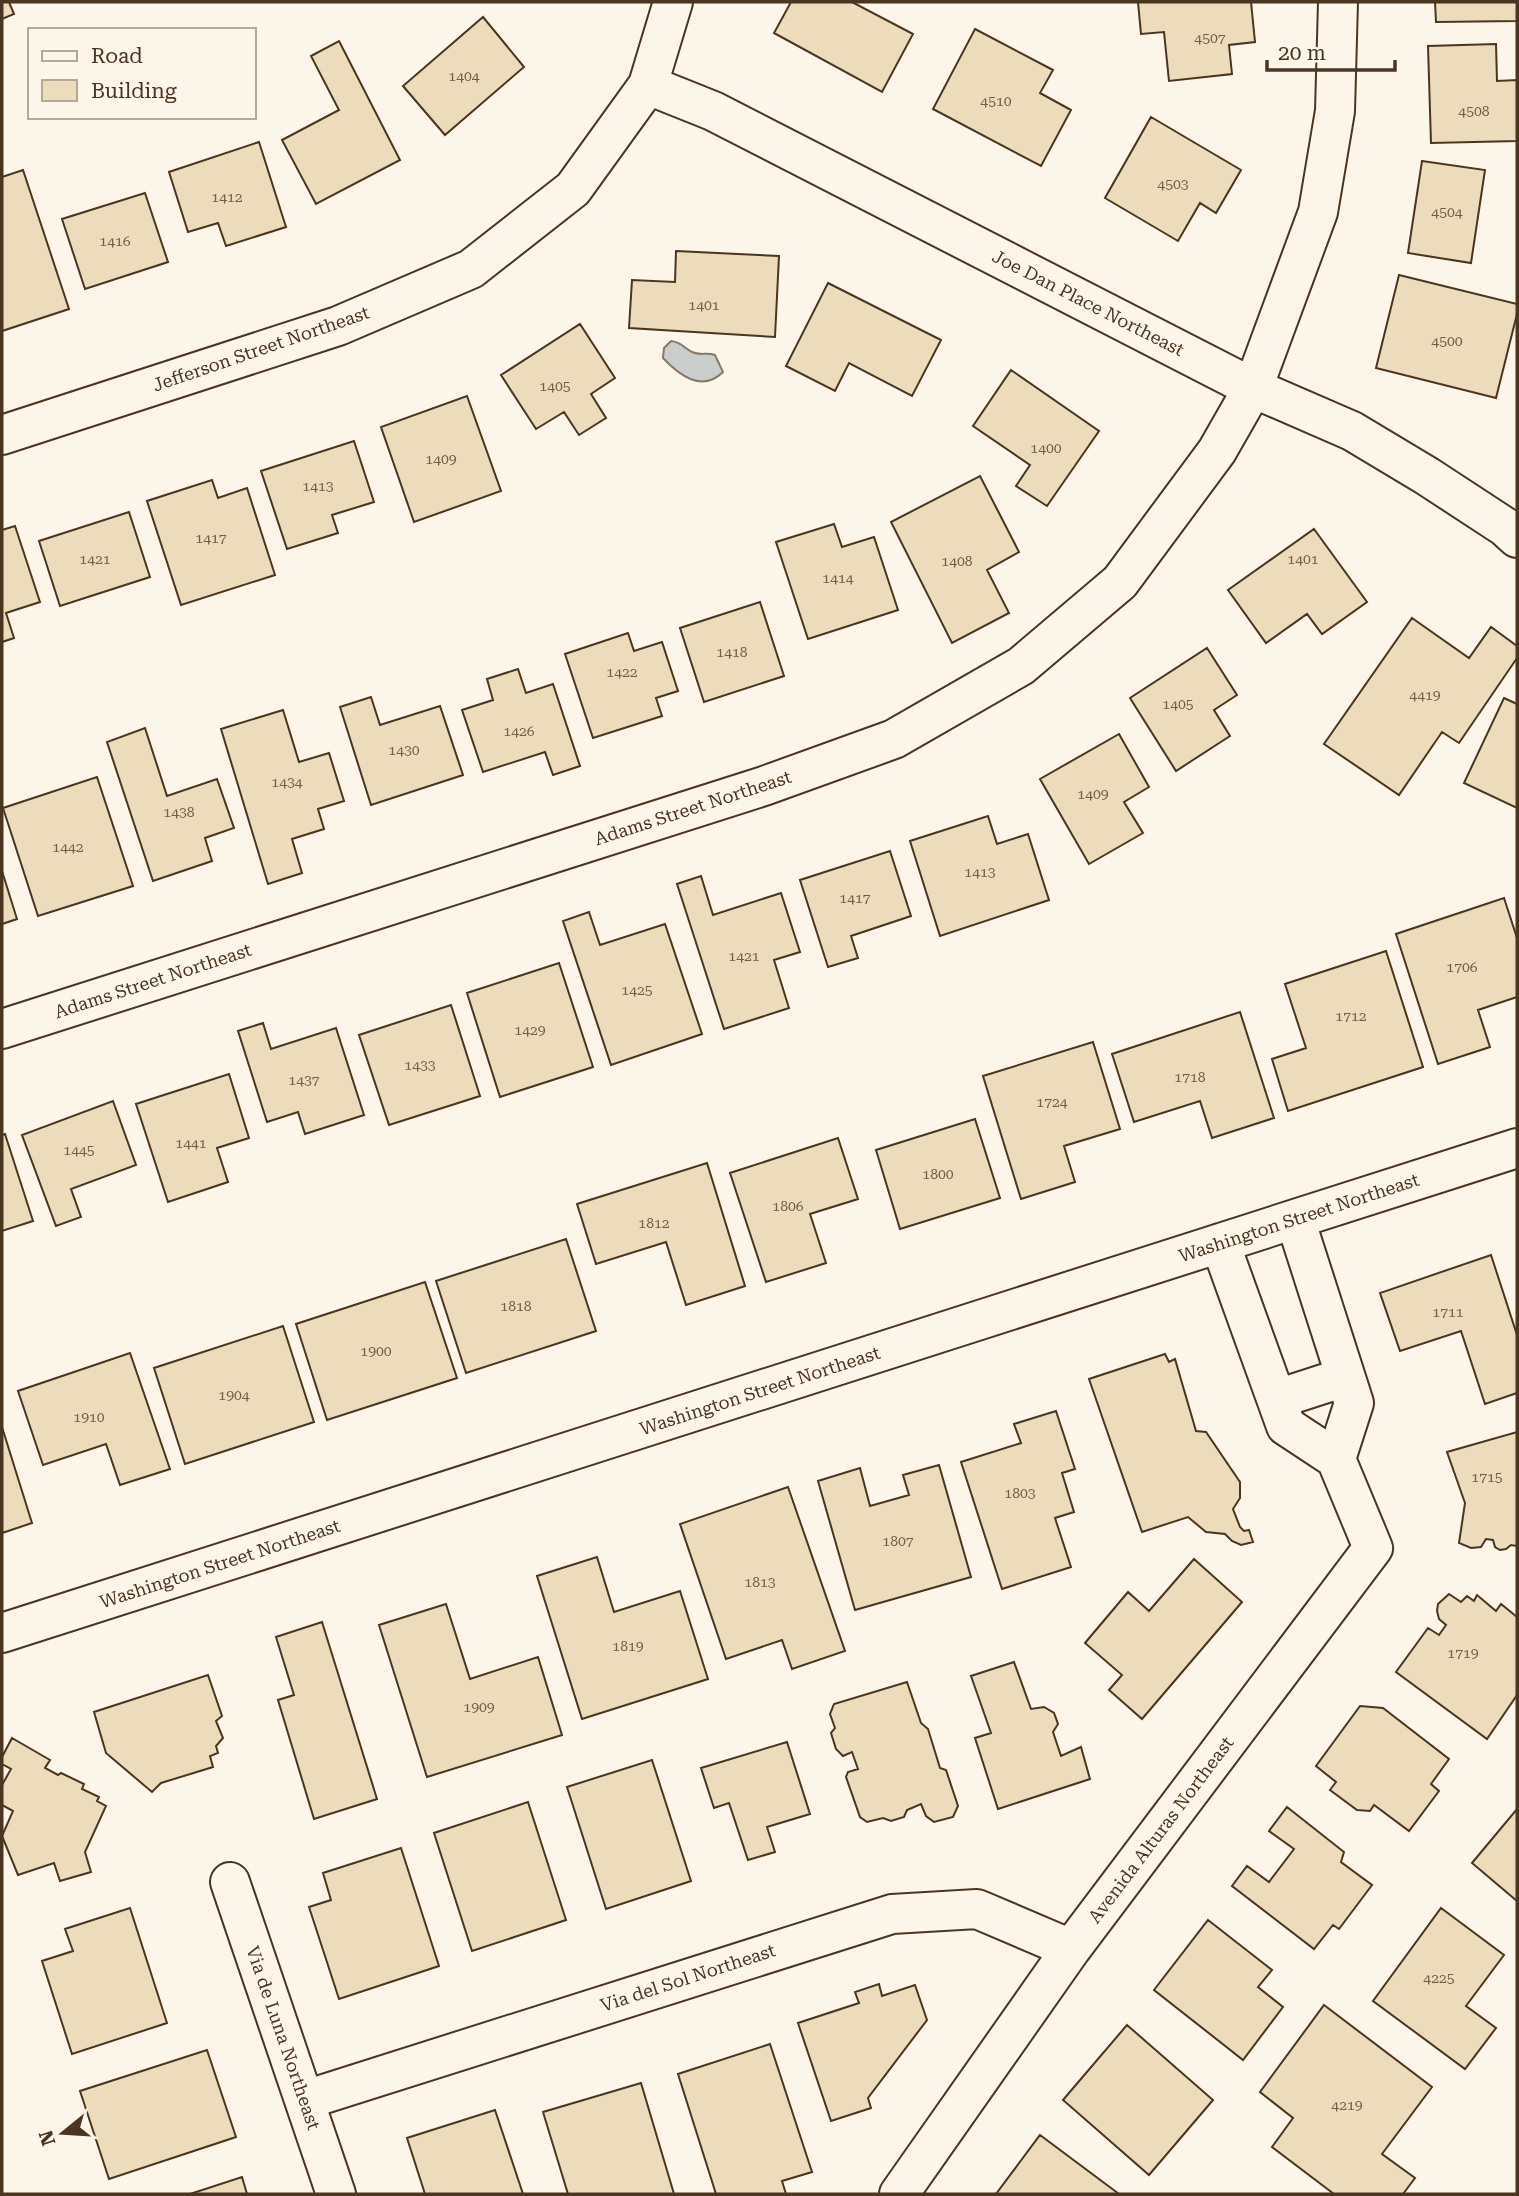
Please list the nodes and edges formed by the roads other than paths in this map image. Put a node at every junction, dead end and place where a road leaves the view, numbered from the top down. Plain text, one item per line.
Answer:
1 (673, 2) edge
2 (1338, 2) edge
3 (648, 85) junction
4 (1253, 388) junction
5 (2, 435) edge
6 (1513, 523) edge
7 (2, 1029) edge
8 (1517, 1148) edge
9 (1295, 1219) junction
10 (1220, 1243) junction
11 (1345, 1377) junction
12 (1277, 1399) junction
13 (1336, 1459) junction
14 (2, 1633) edge
15 (230, 1882) dead end
16 (1072, 1949) junction
17 (305, 2099) junction
18 (336, 2194) edge
19 (899, 2194) edge

1 - 3 street, Jefferson Street Northeast
2 - 4 street, Adams Street Northeast
3 - 4 street, Joe Dan Place Northeast
3 - 5 street, Jefferson Street Northeast
4 - 6 street, Joe Dan Place Northeast
4 - 7 street, Adams Street Northeast
8 - 9 street, Washington Street Northeast
9 - 10 street, Washington Street Northeast
9 - 11 street
10 - 12 street
10 - 14 street, Washington Street Northeast
11 - 12 street
11 - 13 street
12 - 13 street
13 - 16 street, Avenida Alturas Northeast
15 - 17 street, Via de Luna Northeast
16 - 17 street, Via del Sol Northeast
16 - 19 street, Avenida Alturas Northeast
17 - 18 street, Via de Luna Northeast

